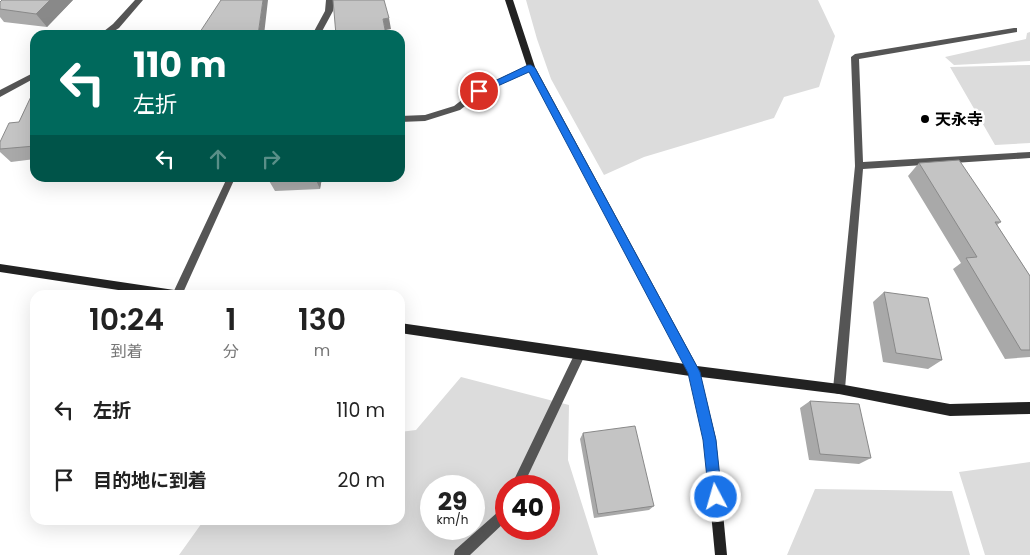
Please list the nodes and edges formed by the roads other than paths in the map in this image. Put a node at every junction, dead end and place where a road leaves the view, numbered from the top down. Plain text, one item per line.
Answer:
1 (139, 0) edge
2 (330, 0) edge
3 (509, 0) edge
4 (110, 30) edge
5 (318, 30) edge
6 (1014, 30) dead end
7 (531, 68) junction
8 (30, 78) edge
9 (0, 94) edge
10 (405, 119) edge
11 (1030, 156) edge
12 (859, 166) junction
13 (229, 182) edge
14 (0, 268) edge
15 (146, 290) edge
16 (181, 290) edge
17 (405, 329) edge
18 (580, 355) junction
19 (694, 372) junction
20 (839, 389) junction
21 (1030, 408) edge
22 (522, 475) edge
23 (495, 523) edge
24 (460, 555) edge
25 (721, 555) edge

1 - 4 street
2 - 5 street
3 - 7 street
6 - 12 street
7 - 10 street
7 - 19 street
8 - 9 street
11 - 12 street
12 - 20 street
13 - 16 street
14 - 15 street
17 - 18 street
18 - 19 street
18 - 22 street
19 - 20 street
19 - 25 street
20 - 21 street
23 - 24 street

